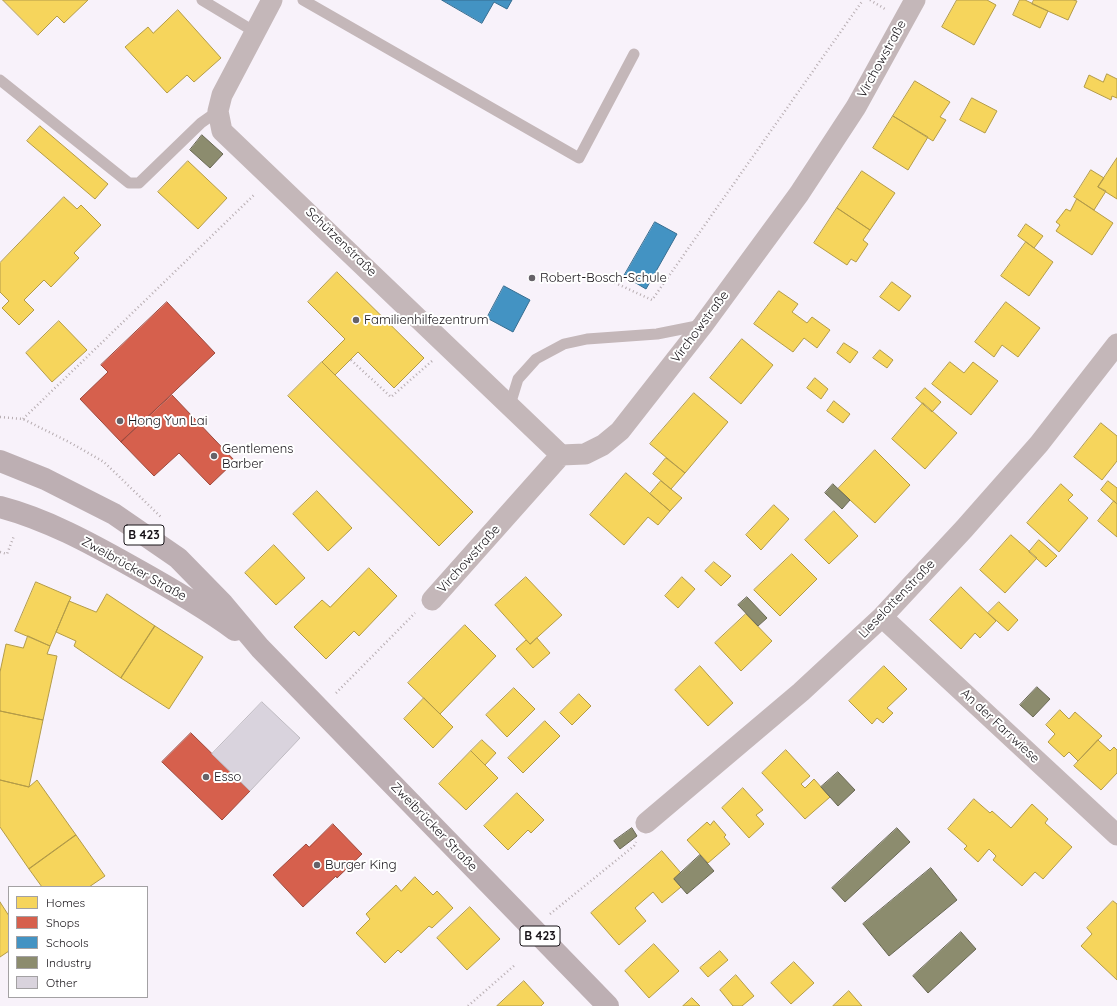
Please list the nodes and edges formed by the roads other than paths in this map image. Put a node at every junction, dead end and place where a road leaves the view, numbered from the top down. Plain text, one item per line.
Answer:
1 (202, 0) edge
2 (272, 0) edge
3 (303, 0) edge
4 (915, 0) edge
5 (255, 32) junction
6 (634, 54) dead end
7 (0, 80) edge
8 (218, 111) junction
9 (703, 325) junction
10 (1117, 344) edge
11 (510, 405) junction
12 (561, 455) junction
13 (0, 461) edge
14 (0, 507) edge
15 (432, 600) road end
16 (882, 618) junction
17 (260, 648) junction
18 (646, 824) road end
19 (1117, 835) edge
20 (608, 1006) edge

1 - 5 lane
2 - 5 street, Schützenstraße
3 - 6 lane
4 - 9 street, Virchowstraße
5 - 8 street, Schützenstraße
7 - 8 lane
8 - 11 street, Schützenstraße
9 - 11 lane
9 - 12 street, Virchowstraße
10 - 16 street, Lieselottenstraße
11 - 12 street, Schützenstraße
12 - 15 street, Virchowstraße
13 - 17 main road, Zweibrücker Straße / B 423
14 - 17 main road, Zweibrücker Straße / B 423
16 - 18 street, Lieselottenstraße
16 - 19 street, An der Farrwiese
17 - 20 main road, Zweibrücker Straße / B 423

